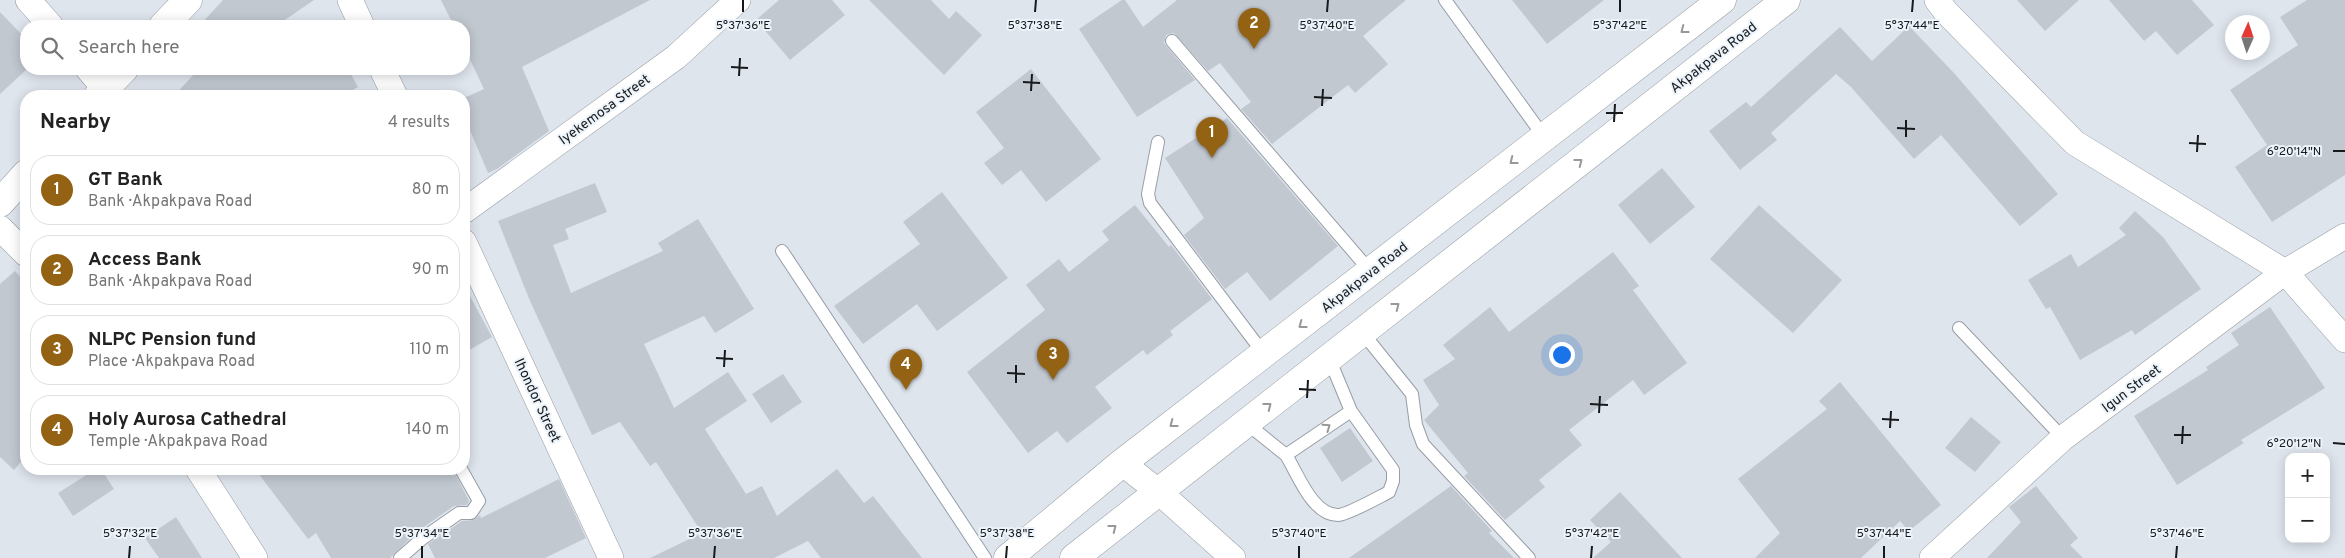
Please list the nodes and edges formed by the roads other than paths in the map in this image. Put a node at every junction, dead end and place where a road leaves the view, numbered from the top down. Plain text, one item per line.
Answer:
1 (28, 0) edge
2 (188, 0) edge
3 (350, 0) edge
4 (738, 0) edge
5 (1445, 0) edge
6 (1722, 0) edge
7 (1786, 0) edge
8 (1937, 0) edge
9 (46, 20) edge
10 (169, 20) edge
11 (359, 20) edge
12 (1172, 41) dead end
13 (114, 75) edge
14 (385, 75) edge
15 (97, 85) edge
16 (392, 90) edge
17 (1544, 137) junction
18 (1158, 142) dead end
19 (20, 181) edge
20 (0, 203) edge
21 (470, 207) edge
22 (0, 228) edge
23 (2345, 236) edge
24 (20, 248) edge
25 (782, 251) dead end
26 (470, 255) edge
27 (1371, 272) junction
28 (2285, 272) junction
29 (1959, 328) dead end
30 (1362, 332) junction
31 (2345, 340) edge
32 (1264, 354) junction
33 (1329, 358) junction
34 (1351, 411) junction
35 (1246, 423) junction
36 (2063, 438) junction
37 (1286, 455) junction
38 (1122, 463) junction
39 (202, 475) edge
40 (464, 475) edge
41 (1159, 492) junction
42 (255, 558) edge
43 (400, 558) edge
44 (611, 558) edge
45 (985, 558) edge
46 (1008, 558) edge
47 (1074, 558) edge
48 (1233, 558) edge
49 (1530, 558) edge
50 (1932, 558) edge

1 - 9 street
2 - 10 main road
3 - 11 street
4 - 21 street, Iyekemosa Street
5 - 17 lane
6 -> 17 main road, Akpakpava Road
30 -> 7 main road, Akpakpava Road
8 - 28 street
12 - 27 lane
13 - 15 main road
14 - 16 street
17 -> 27 main road, Akpakpava Road
18 - 32 lane
19 - 20 main road
22 - 24 street
23 - 28 street, Igun Street
25 - 45 lane
26 - 44 street, Ihondor Street
27 -> 32 main road, Akpakpava Road
28 - 31 street
28 - 36 street, Igun Street
29 - 36 lane
30 - 33 main road, Akpakpava Road
30 - 49 lane
32 -> 38 main road, Akpakpava Road
33 - 34 lane
35 -> 33 main road, Akpakpava Road
37 -> 34 lane
34 - 37 lane
35 - 37 lane
35 - 41 main road, Akpakpava Road
36 - 50 street, Igun Street
38 - 41 street
38 - 46 main road, Akpakpava Road
39 - 42 street
40 - 43 lane
47 -> 41 main road, Akpakpava Road
41 - 48 street

